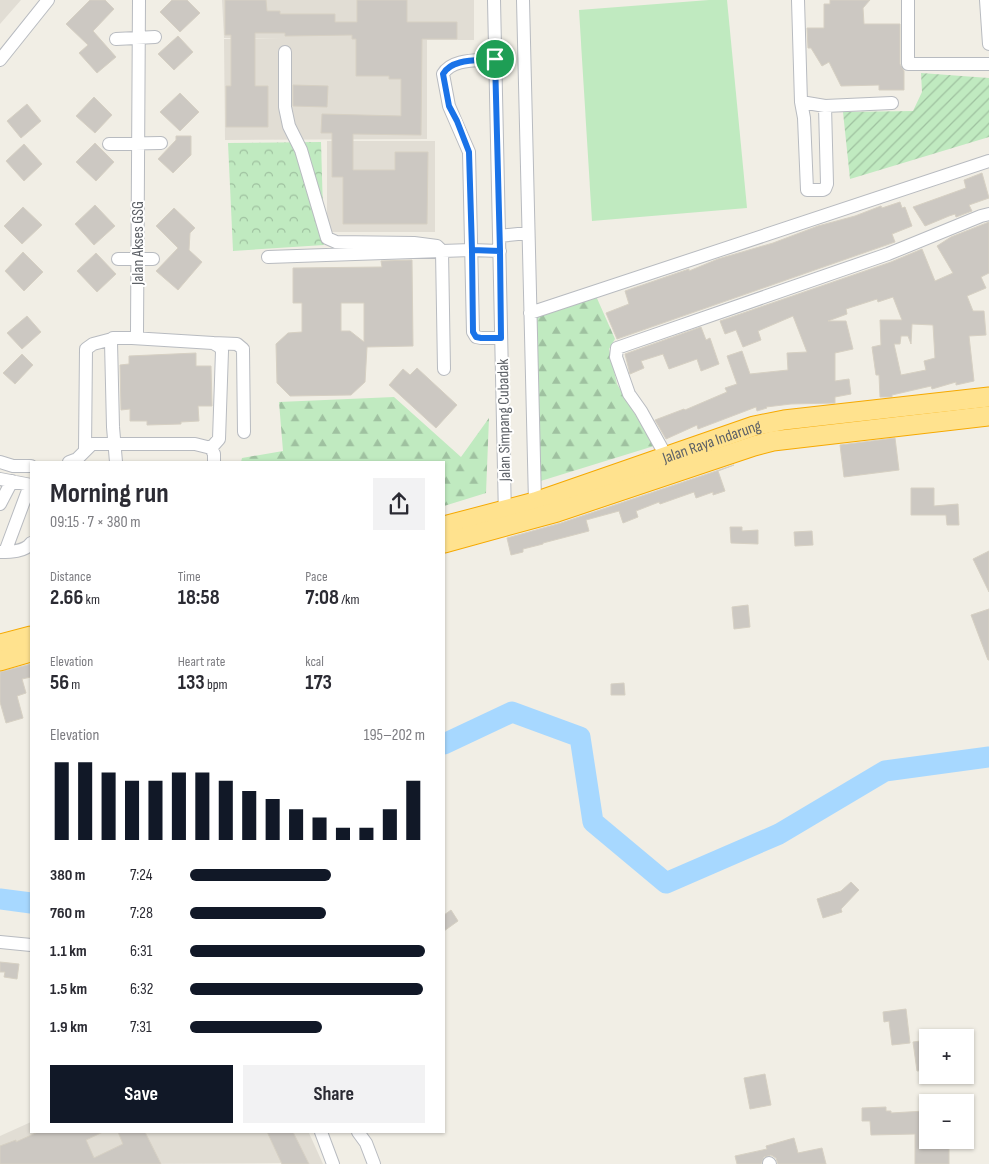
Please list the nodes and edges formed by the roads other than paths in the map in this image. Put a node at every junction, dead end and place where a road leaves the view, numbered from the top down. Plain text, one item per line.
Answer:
1 (48, 0) edge
2 (139, 0) edge
3 (494, 0) edge
4 (523, 0) edge
5 (798, 0) edge
6 (908, 0) edge
7 (986, 0) edge
8 (155, 37) dead end
9 (138, 38) junction
10 (116, 39) dead end
11 (989, 44) edge
12 (285, 52) dead end
13 (495, 59) junction
14 (0, 60) edge
15 (989, 64) edge
16 (801, 102) junction
17 (892, 103) dead end
18 (825, 106) junction
19 (137, 143) junction
20 (161, 143) dead end
21 (109, 144) dead end
22 (989, 161) edge
23 (989, 214) edge
24 (528, 233) junction
25 (499, 236) junction
26 (472, 250) junction
27 (442, 251) junction
28 (500, 251) junction
29 (268, 257) dead end
30 (118, 259) dead end
31 (138, 259) junction
32 (153, 259) dead end
33 (530, 313) junction
34 (132, 338) junction
35 (501, 338) junction
36 (112, 339) junction
37 (213, 343) junction
38 (444, 369) dead end
39 (989, 396) edge
40 (927, 414) junction
41 (989, 416) edge
42 (244, 432) dead end
43 (114, 443) junction
44 (210, 448) junction
45 (85, 450) junction
46 (666, 456) junction
47 (72, 461) edge
48 (116, 461) edge
49 (214, 461) edge
50 (0, 462) edge
51 (30, 466) edge
52 (6, 480) edge
53 (30, 485) edge
54 (30, 487) edge
55 (535, 502) junction
56 (0, 504) edge
57 (505, 518) junction
58 (528, 520) junction
59 (445, 526) edge
60 (445, 543) edge
61 (30, 544) edge
62 (2, 552) edge
63 (30, 636) edge
64 (0, 644) edge
65 (30, 652) edge
66 (0, 661) edge
67 (0, 942) edge
68 (30, 946) edge
69 (321, 1133) edge
70 (359, 1133) edge
71 (332, 1164) edge
72 (374, 1164) edge

1 - 14 street
2 - 9 street, Jalan Akses GSG
3 - 13 street, Jalan Simpang Cubadak
4 - 24 street, Jalan Simpang Cubadak
5 - 16 street
6 - 15 street
7 - 11 street
8 - 9 street
9 - 10 street
9 - 19 street, Jalan Akses GSG
12 - 27 street
13 - 25 street, Jalan Simpang Cubadak
13 - 26 street
16 - 18 street
16 - 18 street
17 - 18 street
19 - 20 street
19 - 21 street
19 - 31 street, Jalan Akses GSG
22 - 33 street
23 - 46 street
24 - 25 street
24 - 33 street, Jalan Simpang Cubadak
25 - 28 street, Jalan Simpang Cubadak
26 - 27 street
26 - 28 street
26 - 35 street
27 - 29 street
27 - 38 street
28 - 35 street, Jalan Simpang Cubadak
30 - 31 street
31 - 32 street
31 - 34 street, Jalan Akses GSG
33 - 55 street, Jalan Simpang Cubadak
34 - 36 street
34 - 37 street
35 - 57 street, Jalan Simpang Cubadak
36 - 43 street
36 - 45 street
37 - 42 street
37 - 44 street
39 - 40 highway, Jalan Raya Indarung
40 - 41 highway, Jalan Raya Indarung
40 - 46 highway, Jalan Raya Indarung
40 - 58 highway, Jalan Raya Indarung
43 - 44 street
43 - 45 street
43 - 48 street
44 - 49 street
45 - 47 street
46 - 55 highway, Jalan Raya Indarung
50 - 51 street
52 - 53 street
52 - 56 street
54 - 62 street
55 - 57 highway, Jalan Raya Indarung
55 - 58 street
57 - 58 highway, Jalan Raya Indarung
57 - 59 highway, Jalan Raya Indarung
57 - 60 highway, Jalan Raya Indarung
61 - 62 street
63 - 64 highway
65 - 66 highway
67 - 68 street
69 - 71 street
70 - 72 street

